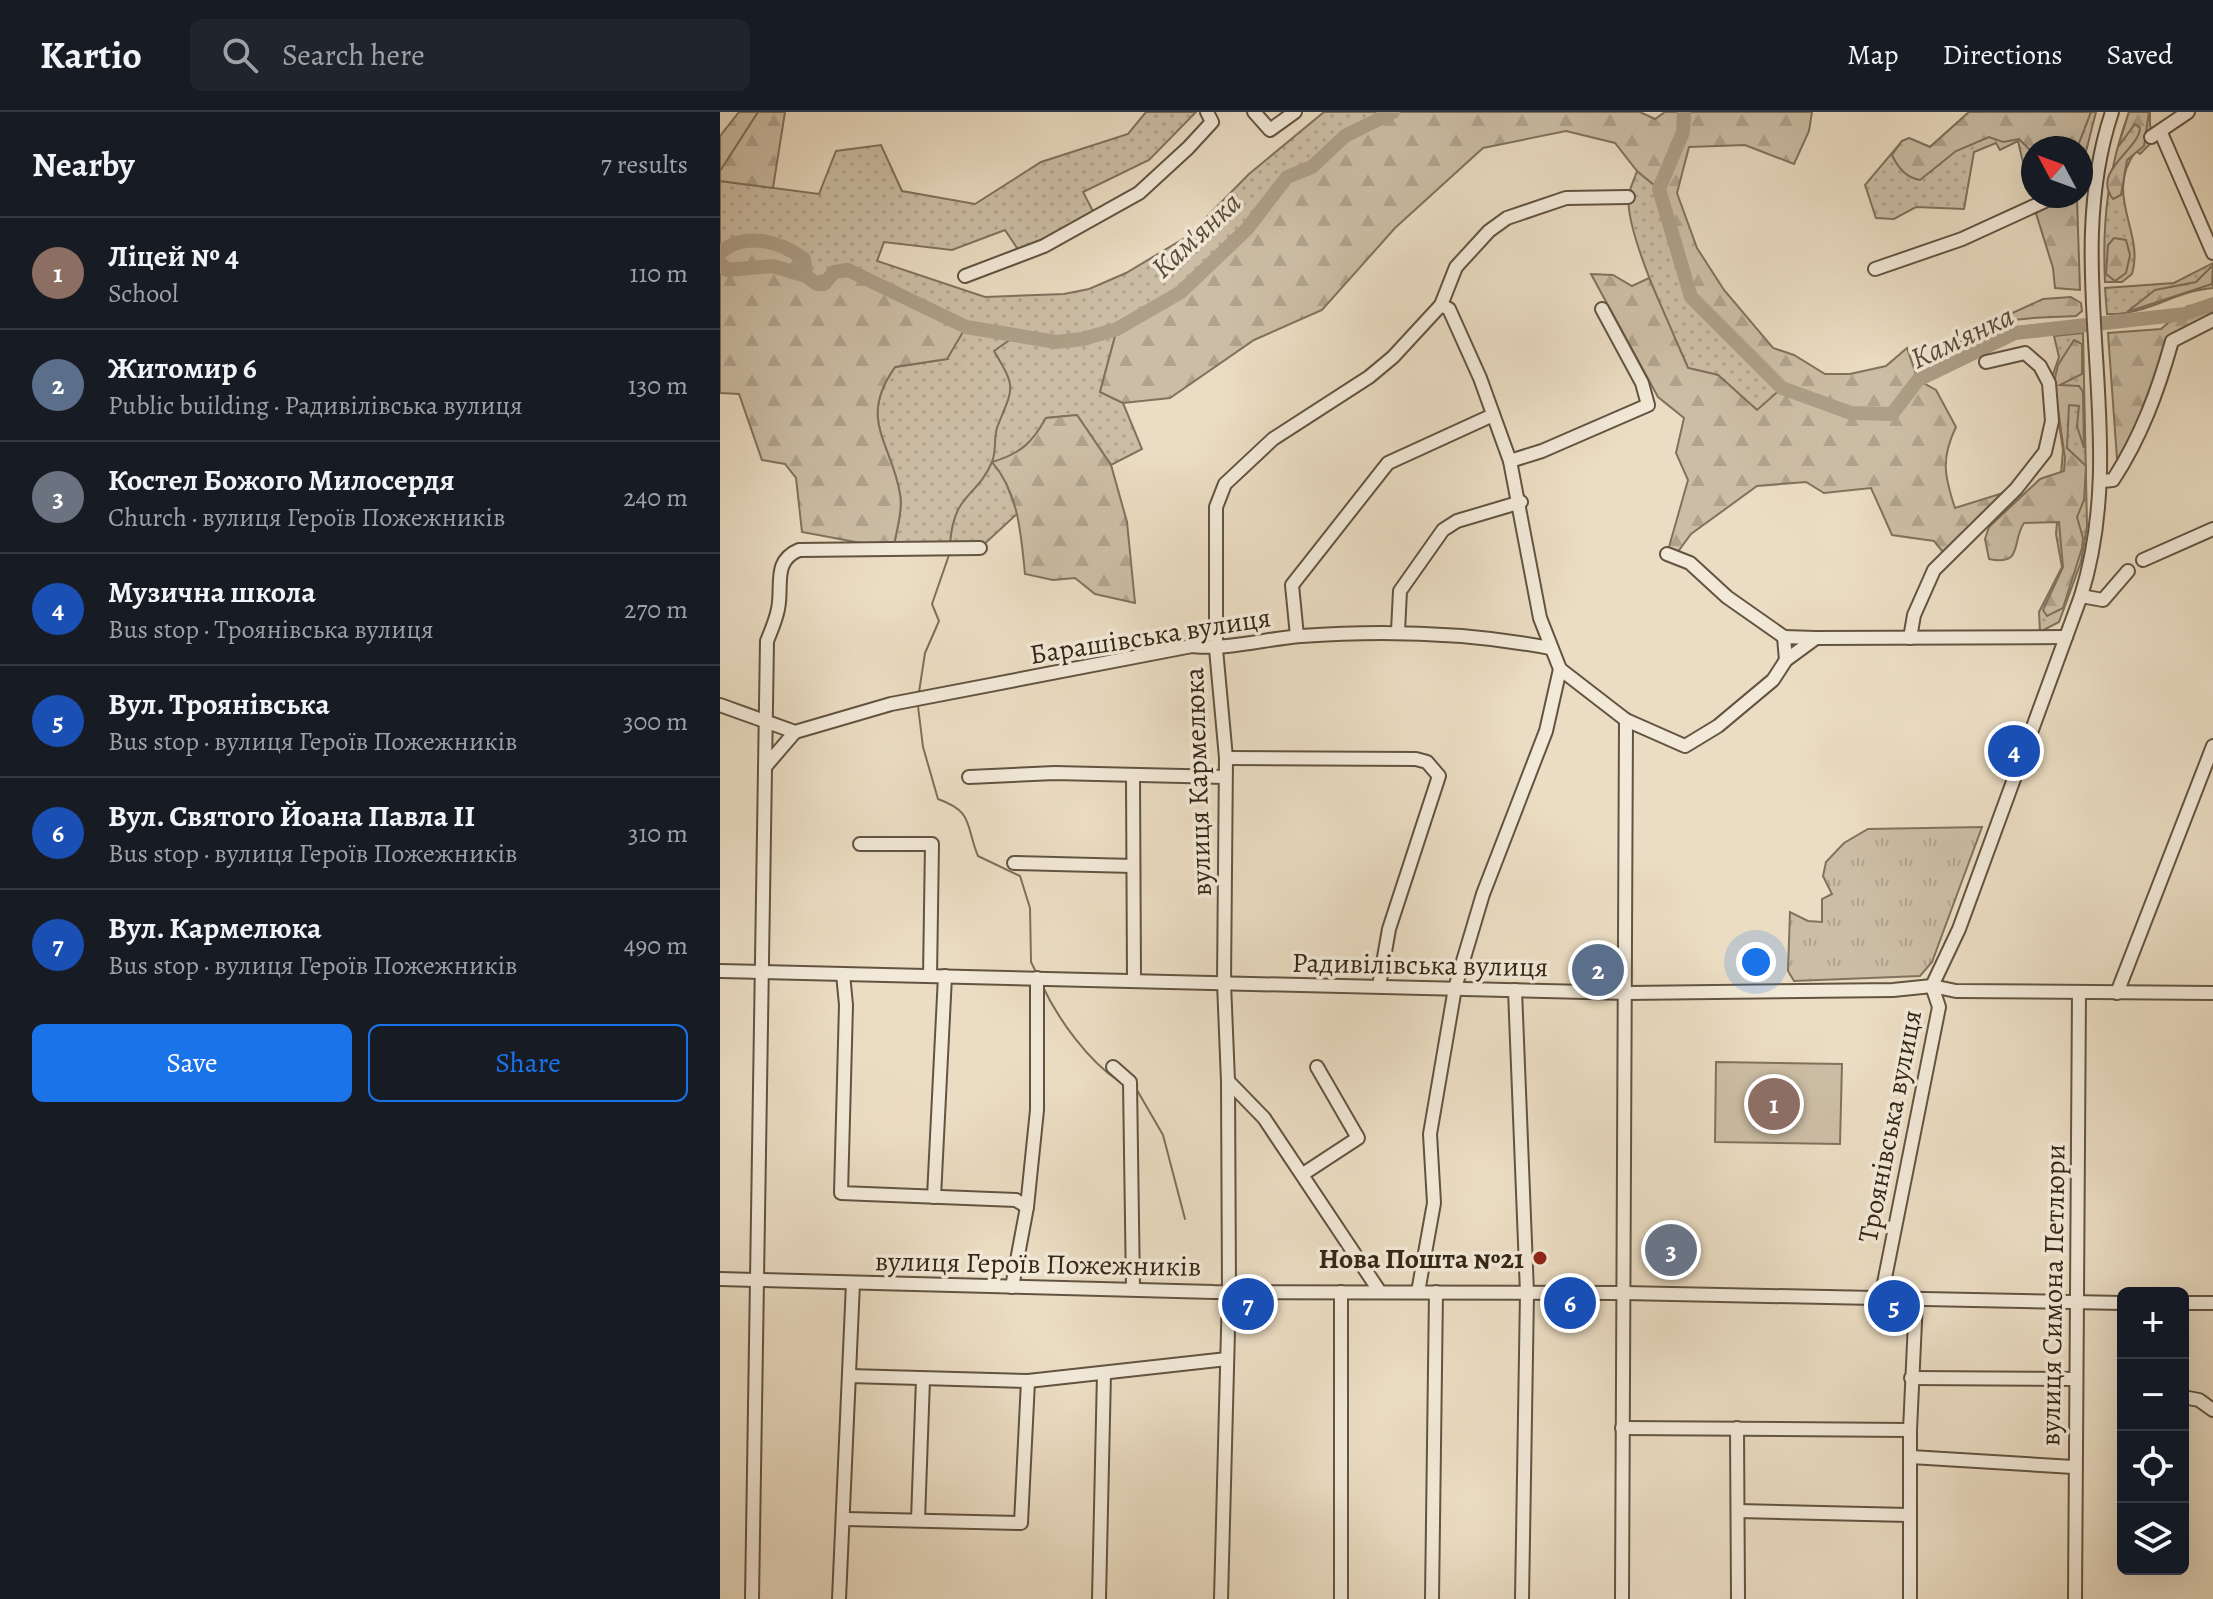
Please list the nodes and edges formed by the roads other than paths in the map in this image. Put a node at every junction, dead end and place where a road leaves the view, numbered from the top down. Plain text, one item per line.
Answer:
1 (1207, 112) edge
2 (1254, 112) edge
3 (1295, 112) edge
4 (2112, 112) edge
5 (2188, 112) edge
6 (2093, 169) edge
7 (1628, 197) dead end
8 (2030, 208) edge
9 (2088, 208) edge
10 (2213, 253) edge
11 (1875, 269) dead end
12 (965, 276) dead end
13 (1441, 305) junction
14 (1602, 309) dead end
15 (2213, 320) edge
16 (1986, 362) dead end
17 (1493, 415) junction
18 (1510, 461) junction
19 (2102, 481) junction
20 (1521, 502) junction
21 (2213, 529) edge
22 (980, 548) dead end
23 (1667, 554) dead end
24 (2143, 560) dead end
25 (2128, 571) dead end
26 (2081, 596) junction
27 (1398, 631) junction
28 (1297, 636) junction
29 (1784, 637) junction
30 (2066, 637) junction
31 (1816, 638) junction
32 (1910, 638) junction
33 (1550, 648) junction
34 (1216, 649) junction
35 (1786, 660) junction
36 (1560, 669) junction
37 (720, 705) edge
38 (1626, 720) junction
39 (765, 721) junction
40 (795, 732) junction
41 (2213, 746) edge
42 (1226, 758) junction
43 (765, 767) junction
44 (1133, 776) junction
45 (969, 777) dead end
46 (1225, 777) junction
47 (860, 844) dead end
48 (1014, 863) dead end
49 (1133, 866) junction
50 (720, 971) edge
51 (761, 972) junction
52 (843, 974) junction
53 (930, 976) junction
54 (945, 976) junction
55 (1037, 978) junction
56 (1134, 980) junction
57 (1224, 983) junction
58 (1379, 986) junction
59 (1932, 986) junction
60 (1455, 988) junction
61 (1515, 990) junction
62 (2079, 992) junction
63 (1627, 993) junction
64 (2117, 993) junction
65 (2213, 993) edge
66 (1113, 1067) dead end
67 (1317, 1067) dead end
68 (1228, 1081) junction
69 (1303, 1174) junction
70 (934, 1197) junction
71 (1027, 1207) junction
72 (720, 1279) edge
73 (755, 1280) junction
74 (853, 1283) junction
75 (1012, 1287) junction
76 (1133, 1289) junction
77 (1229, 1292) junction
78 (1341, 1292) junction
79 (1380, 1292) junction
80 (1418, 1292) junction
81 (1436, 1292) junction
82 (1527, 1293) junction
83 (1624, 1293) junction
84 (1881, 1298) junction
85 (1916, 1300) junction
86 (2077, 1303) junction
87 (2117, 1303) edge
88 (2189, 1303) edge
89 (2213, 1303) edge
90 (1227, 1359) junction
91 (1104, 1373) junction
92 (849, 1376) junction
93 (1911, 1378) junction
94 (923, 1379) junction
95 (2075, 1379) junction
96 (1028, 1381) junction
97 (2189, 1398) edge
98 (2213, 1410) edge
99 (1622, 1428) junction
100 (1737, 1428) junction
101 (1910, 1430) junction
102 (1911, 1457) junction
103 (2073, 1467) junction
104 (1738, 1511) junction
105 (1909, 1515) junction
106 (845, 1519) junction
107 (918, 1520) junction
108 (752, 1599) edge
109 (839, 1599) edge
110 (1099, 1599) edge
111 (1221, 1599) edge
112 (1341, 1599) edge
113 (1432, 1599) edge
114 (1522, 1599) edge
115 (1622, 1599) edge
116 (1738, 1599) edge
117 (1910, 1599) edge
118 (2075, 1599) edge

1 - 12 street
2 - 3 street
4 - 6 street
5 - 10 street
7 - 13 street, вулиця Кармелюка
8 - 11 street
9 - 19 street, Троянівська вулиця
13 - 17 street
13 - 34 street, вулиця Кармелюка
14 - 18 street
15 - 19 street
16 - 32 street
17 - 18 street
17 - 28 street
18 - 20 street
19 - 26 street, Троянівська вулиця
20 - 27 street
20 - 33 street
21 - 24 street
22 - 39 street
23 - 29 street
25 - 26 street
26 - 30 street, Троянівська вулиця
27 - 28 street, Барашівська вулиця
27 - 33 street, Барашівська вулиця
28 - 34 street, Барашівська вулиця
29 - 31 street
29 - 35 street
30 - 32 street
30 - 59 street, Троянівська вулиця
31 - 32 street
31 - 35 street
33 - 36 street
34 - 40 street, Барашівська вулиця
34 - 42 street, вулиця Кармелюка
35 - 38 street
36 - 38 street
36 - 60 street
37 - 39 street
38 - 63 street
39 - 40 street
39 - 43 street
40 - 43 street
41 - 64 street
42 - 46 street, вулиця Кармелюка
42 - 58 street
43 - 51 street
44 - 45 street
44 - 46 street
44 - 49 street
46 - 57 street, вулиця Кармелюка
47 - 53 street
48 - 49 street
49 - 56 street
50 - 51 street, Радивілівська вулиця
51 - 52 street, Радивілівська вулиця
51 - 73 street
52 - 53 street, Радивілівська вулиця
52 - 70 street
53 - 54 street, Радивілівська вулиця
54 - 55 street, Радивілівська вулиця
54 - 70 street
55 - 56 street, Радивілівська вулиця
55 - 71 street
56 - 57 street, Радивілівська вулиця
57 - 58 street, Радивілівська вулиця
57 - 68 street, вулиця Кармелюка
58 - 60 street, Радивілівська вулиця
59 - 62 street, Радивілівська вулиця
59 - 63 street, Радивілівська вулиця
59 - 84 street, Троянівська вулиця
60 - 61 street, Радивілівська вулиця
60 - 80 street
61 - 63 street, Радивілівська вулиця
61 - 82 street
62 - 64 street, Радивілівська вулиця
62 - 86 street, вулиця Симона Петлюри
63 - 83 street
64 - 65 street, Радивілівська вулиця
66 - 76 street
67 - 69 street
68 - 69 street
68 - 77 street, вулиця Кармелюка
69 - 79 street
70 - 71 street
71 - 75 street
72 - 73 street, вулиця Героїв Пожежників
73 - 74 street, вулиця Героїв Пожежників
73 - 108 street
74 - 75 street, вулиця Героїв Пожежників
74 - 92 street
75 - 76 street, вулиця Героїв Пожежників
76 - 77 street, вулиця Героїв Пожежників
77 - 78 street, вулиця Героїв Пожежників
77 - 90 street, вулиця Кармелюка
78 - 79 street, вулиця Героїв Пожежників
78 - 112 street
79 - 80 street, вулиця Героїв Пожежників
80 - 81 street, вулиця Героїв Пожежників
81 - 82 street, вулиця Героїв Пожежників
81 - 113 street
82 - 83 street, вулиця Героїв Пожежників
82 - 114 street
83 - 84 street, вулиця Героїв Пожежників
83 - 99 street
84 - 85 street, вулиця Героїв Пожежників
85 - 86 street, вулиця Героїв Пожежників
85 - 93 street
86 - 87 street, вулиця Героїв Пожежників
86 - 95 street, вулиця Симона Петлюри
88 - 89 street
90 - 91 street
90 - 111 street, вулиця Кармелюка
91 - 96 street
91 - 110 street
92 - 94 street
92 - 106 street
93 - 95 street
93 - 101 street
94 - 96 street
94 - 107 street
95 - 103 street, вулиця Симона Петлюри
96 - 107 street
97 - 98 street
99 - 100 street
99 - 115 street
100 - 101 street
100 - 104 street
101 - 102 street
102 - 103 street
102 - 105 street
103 - 118 street, вулиця Симона Петлюри
104 - 105 street
104 - 116 street
105 - 117 street
106 - 107 street
106 - 109 street

